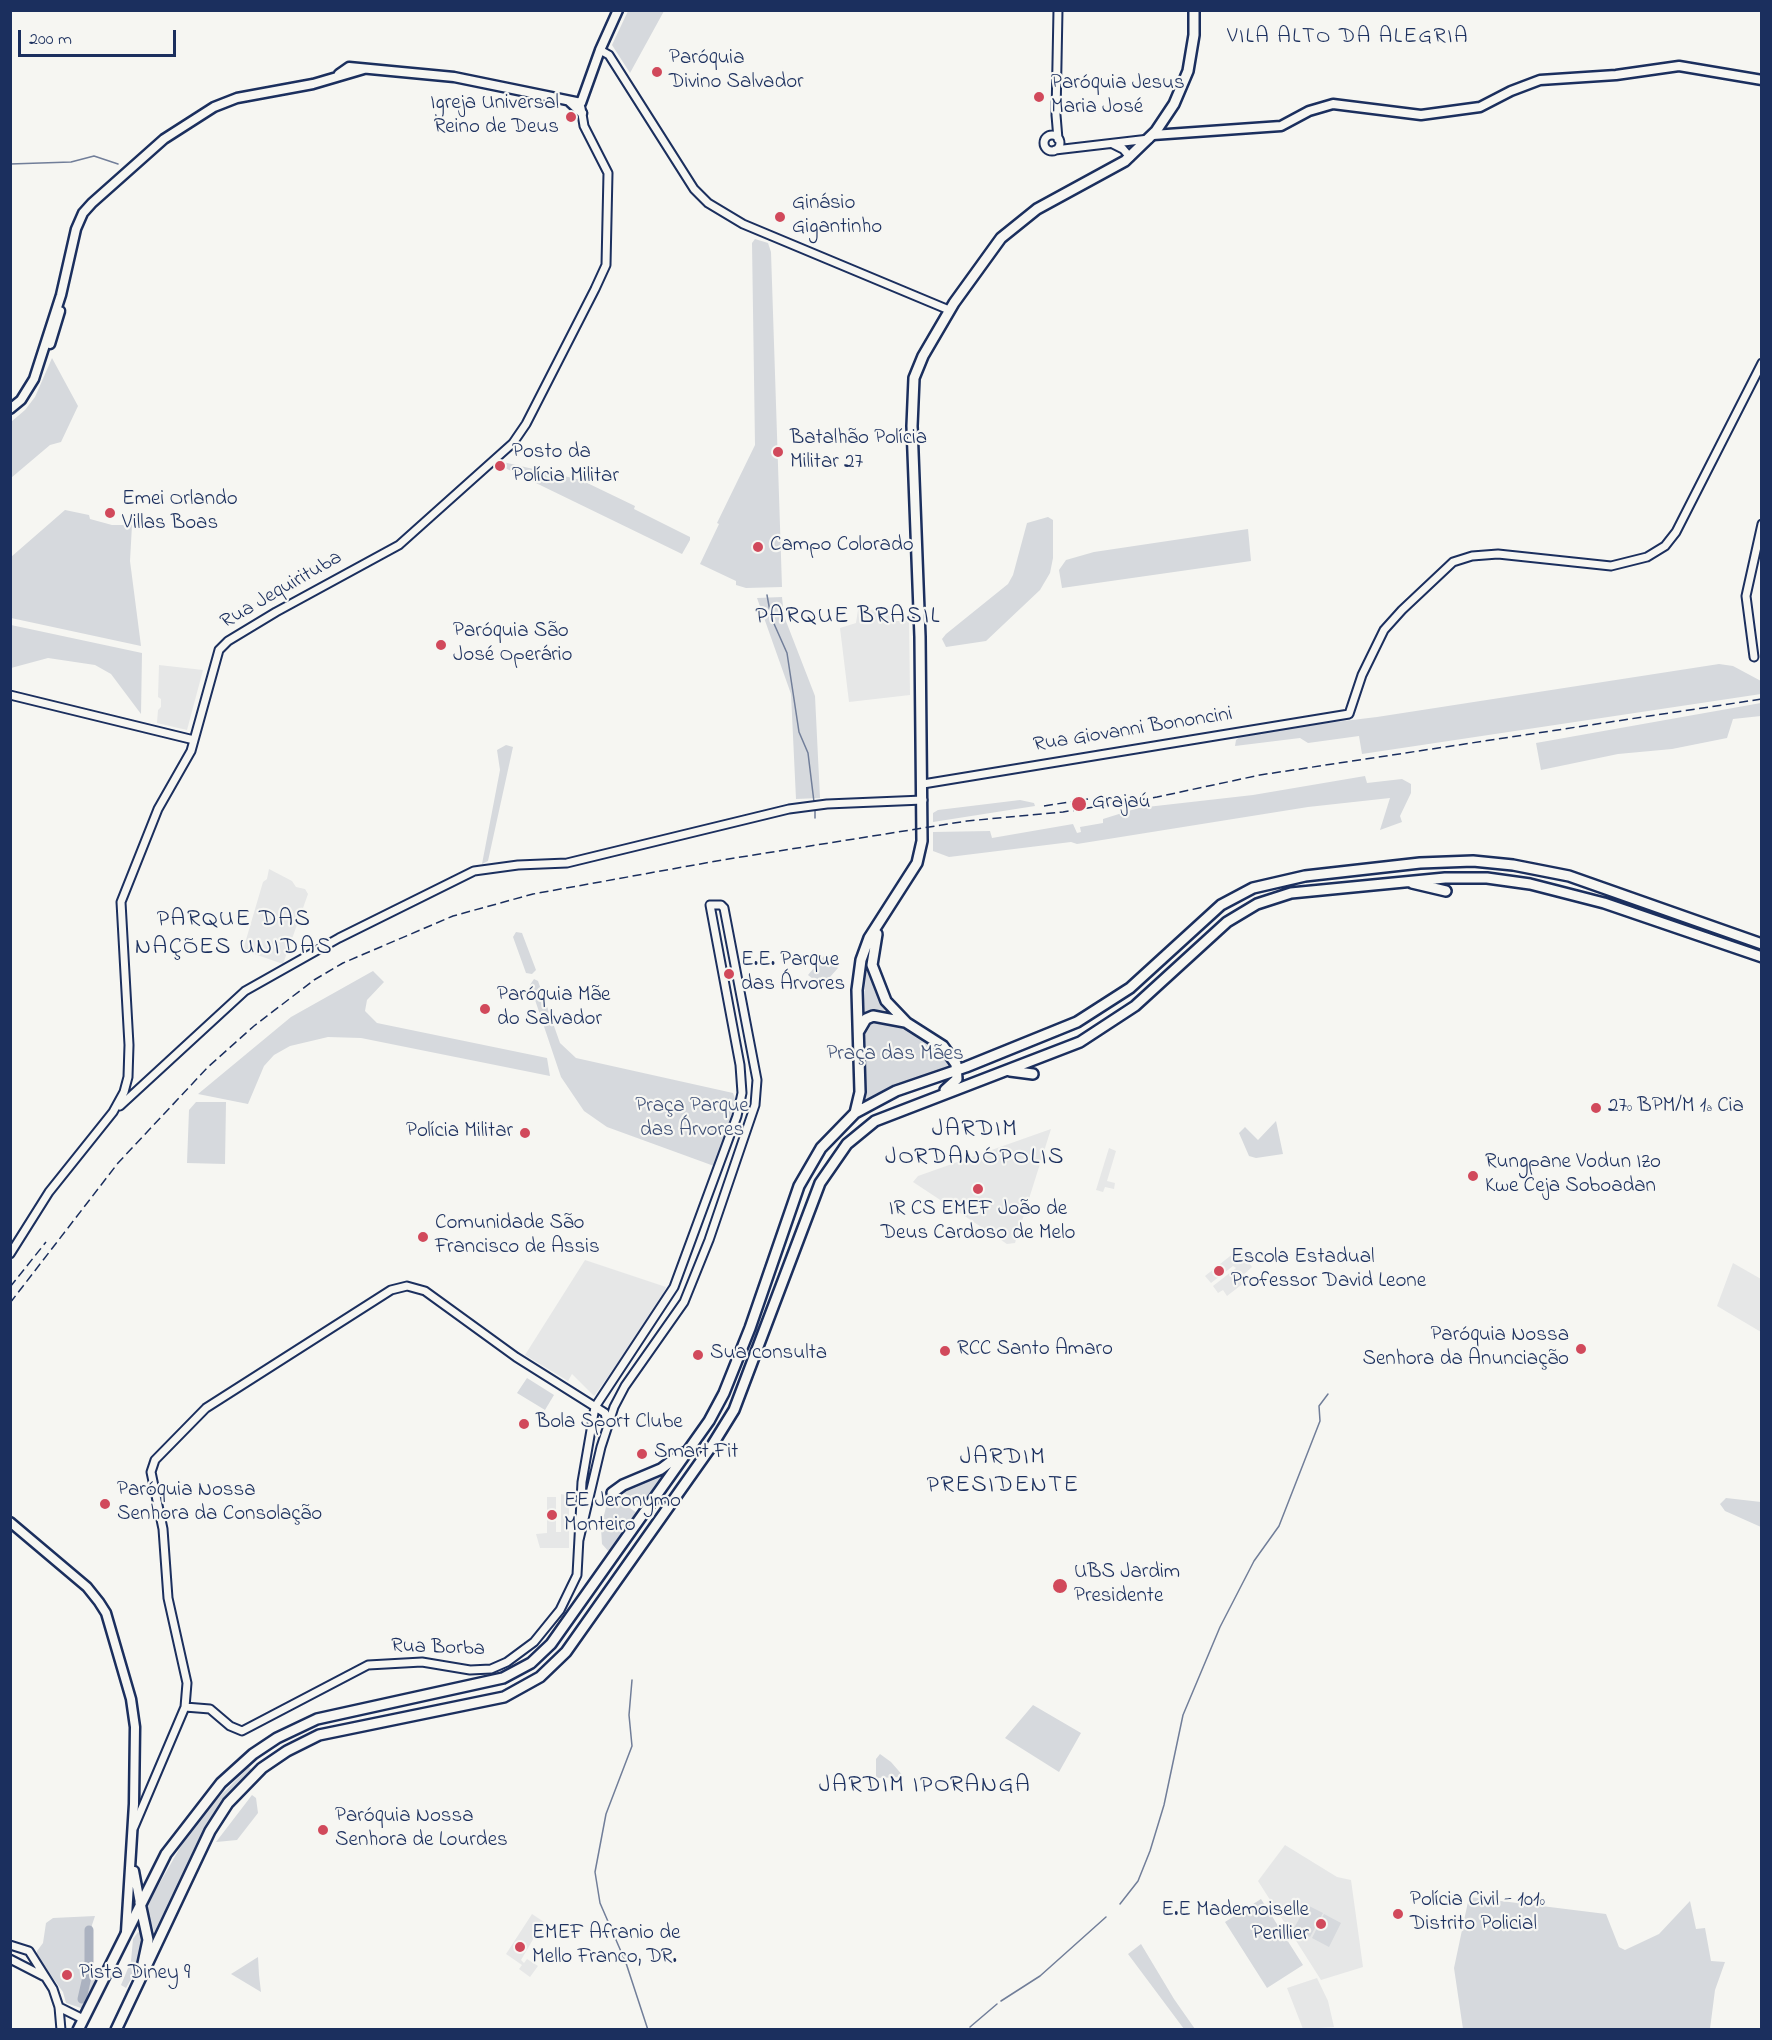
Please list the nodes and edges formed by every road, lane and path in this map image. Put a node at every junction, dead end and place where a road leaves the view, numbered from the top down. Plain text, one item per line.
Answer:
1 (618, 10) edge
2 (1058, 10) edge
3 (1194, 10) edge
4 (600, 50) junction
5 (364, 69) junction
6 (332, 79) junction
7 (1761, 80) edge
8 (567, 99) junction
9 (581, 103) junction
10 (582, 113) junction
11 (1151, 137) junction
12 (1111, 143) junction
13 (1130, 157) junction
14 (61, 295) junction
15 (949, 310) junction
16 (1761, 363) edge
17 (10, 409) edge
18 (10, 414) edge
19 (1761, 524) edge
20 (1754, 657) dead end
21 (10, 695) edge
22 (194, 740) junction
23 (923, 784) junction
24 (923, 800) junction
25 (1404, 881) junction
26 (1446, 891) dead end
27 (881, 923) junction
28 (1761, 944) edge
29 (1761, 957) edge
30 (907, 1023) junction
31 (859, 1031) junction
32 (958, 1070) junction
33 (1008, 1071) junction
34 (1033, 1074) dead end
35 (124, 1092) junction
36 (135, 1094) junction
37 (916, 1104) junction
38 (113, 1112) junction
39 (855, 1113) junction
40 (10, 1254) edge
41 (595, 1407) junction
42 (608, 1425) junction
43 (691, 1445) junction
44 (612, 1493) dead end
45 (10, 1522) edge
46 (579, 1540) junction
47 (185, 1707) junction
48 (147, 1795) junction
49 (134, 1804) junction
50 (133, 1829) junction
51 (132, 1862) junction
52 (140, 1903) junction
53 (126, 1934) junction
54 (148, 1940) junction
55 (10, 1945) edge
56 (10, 1959) edge
57 (44, 1976) junction
58 (135, 1991) junction
59 (59, 2007) junction
60 (83, 2019) junction
61 (62, 2030) edge
62 (78, 2030) edge
63 (116, 2030) edge

1 - 4 main road, Rua Jequirituba
2 - 12 street
3 - 11 main road
4 - 9 main road, Rua Jequirituba
4 - 15 street
5 - 6 main road
5 - 6 main road
5 - 8 main road
6 - 14 main road
7 - 11 main road
8 - 9 main road
8 - 10 main road
9 - 10 street, Rua Jequirituba
10 - 22 street, Rua Jequirituba
11 - 12 street
11 - 13 main road
12 - 13 street
13 - 15 main road
14 - 17 main road
14 - 18 main road
15 - 23 main road
16 - 23 street, Rua Giovanni Bononcini
19 - 20 street
21 - 22 street
22 - 35 street, Rua Jequirituba
23 - 24 main road
24 - 27 main road
24 - 36 street
25 - 26 main road
25 - 29 main road
25 - 33 main road
27 - 30 main road
27 - 31 main road
28 - 32 main road
30 - 31 main road
30 - 32 main road
31 - 39 main road
32 - 37 main road
32 - 39 main road
33 - 34 main road
33 - 37 main road
35 - 36 street
35 - 38 street, Rua Jequirituba
36 - 38 street
37 - 58 main road
38 - 40 street, Rua Jequirituba
39 - 43 main road
41 - 42 street
41 - 42 street
41 - 46 street
41 - 47 street
42 - 46 street
43 - 44 main road
43 - 52 main road
45 - 49 main road
46 - 47 street, Rua Borba
47 - 48 street
48 - 49 street
48 - 50 street
49 - 50 main road
50 - 51 main road
51 - 52 main road
51 - 53 main road
52 - 53 main road
52 - 54 main road
53 - 54 main road
53 - 60 main road
54 - 58 main road
55 - 57 street
56 - 57 street
57 - 59 street
58 - 63 main road
59 - 60 street
59 - 61 street
60 - 62 main road

